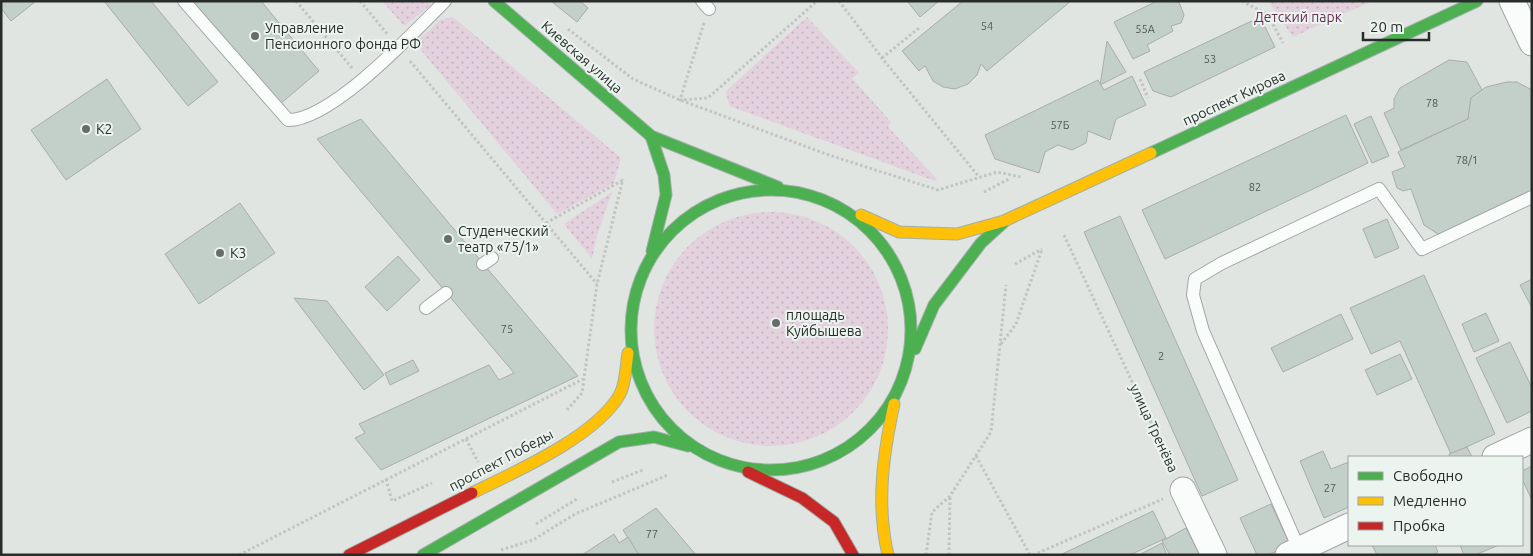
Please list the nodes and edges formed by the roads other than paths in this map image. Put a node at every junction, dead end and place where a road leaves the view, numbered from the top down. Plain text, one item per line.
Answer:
1 (184, 1) edge
2 (445, 1) edge
3 (494, 1) edge
4 (1477, 1) edge
5 (1512, 1) edge
6 (1532, 43) edge
7 (651, 136) junction
8 (792, 192) junction
9 (816, 196) junction
10 (1532, 197) edge
11 (1004, 222) junction
12 (650, 257) junction
13 (446, 293) dead end
14 (426, 308) dead end
15 (630, 324) junction
16 (902, 380) junction
17 (896, 395) junction
18 (1532, 440) edge
19 (701, 451) junction
20 (1497, 456) edge
21 (733, 465) junction
22 (1183, 490) road end
23 (1348, 526) edge
24 (1294, 552) edge
25 (349, 555) edge
26 (422, 555) edge
27 (853, 555) edge
28 (888, 555) edge
29 (1214, 555) edge

1 - 2 lane
3 - 7 main road, Киевская улица
4 - 11 main road, проспект Кирова
5 - 6 street
7 - 8 main road, Киевская улица
7 - 12 main road
8 - 9 main road
8 - 12 main road
9 - 11 main road
9 - 16 main road
10 - 24 lane
11 - 16 main road
12 - 15 main road
13 - 14 lane
15 - 19 main road
15 - 25 main road, проспект Победы
16 - 17 main road
17 - 21 main road
17 - 28 main road
18 - 20 street
19 - 21 main road
19 - 26 main road
21 - 27 main road
22 - 29 street
23 - 24 street

